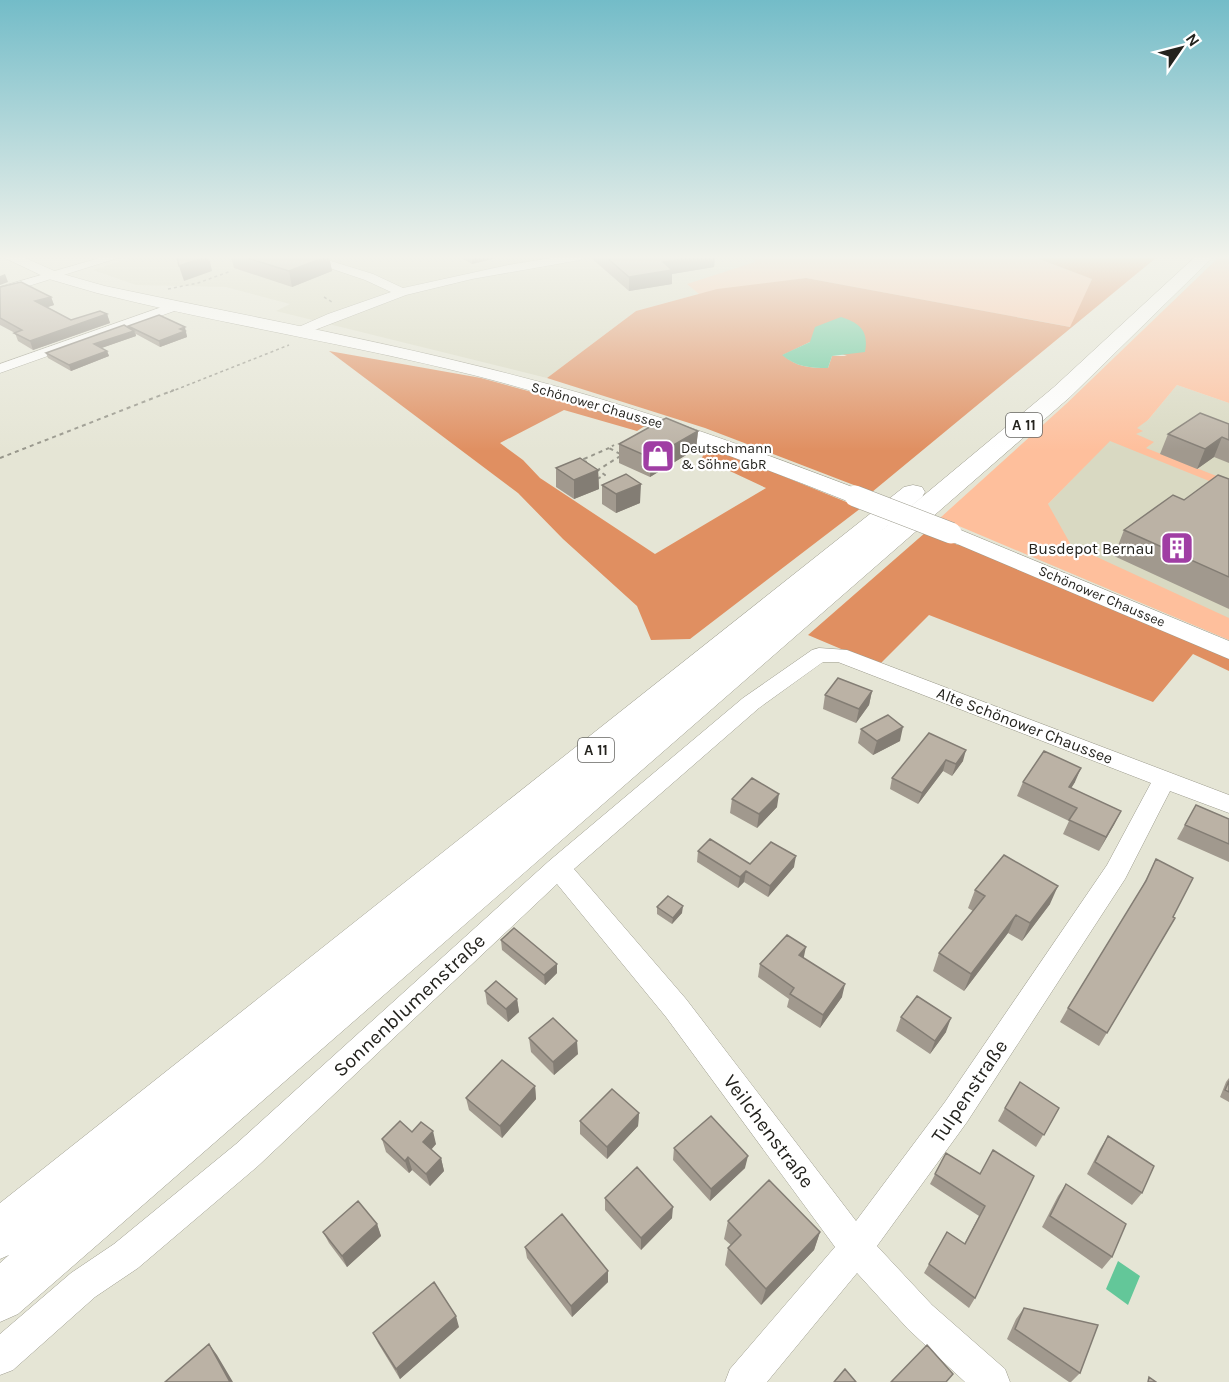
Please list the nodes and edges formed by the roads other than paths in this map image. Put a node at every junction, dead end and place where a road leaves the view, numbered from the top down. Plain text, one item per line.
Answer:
1 (133, 321) edge
2 (239, 321) edge
3 (333, 321) edge
4 (1113, 321) edge
5 (1137, 321) edge
6 (303, 337) junction
7 (0, 369) edge
8 (1229, 651) edge
9 (819, 655) joint
10 (1166, 779) junction
11 (1229, 804) edge
12 (558, 868) junction
13 (0, 1234) edge
14 (856, 1248) junction
15 (0, 1296) edge
16 (0, 1357) edge
17 (744, 1382) edge
18 (992, 1382) edge

1 - 7 street
2 - 6 main road, Schönower Chaussee
3 - 6 street
4 - 13 highway, A 11
5 - 15 highway, A 11
6 - 8 main road, Schönower Chaussee, bridge
9 - 10 street, Alte Schönower Chaussee
9 - 12 street, Sonnenblumenstraße
10 - 11 street, Alte Schönower Chaussee
10 - 14 street, Tulpenstraße
12 - 14 street, Veilchenstraße
12 - 16 street, Sonnenblumenstraße
14 - 17 street, Tulpenstraße
14 - 18 street, Veilchenstraße

